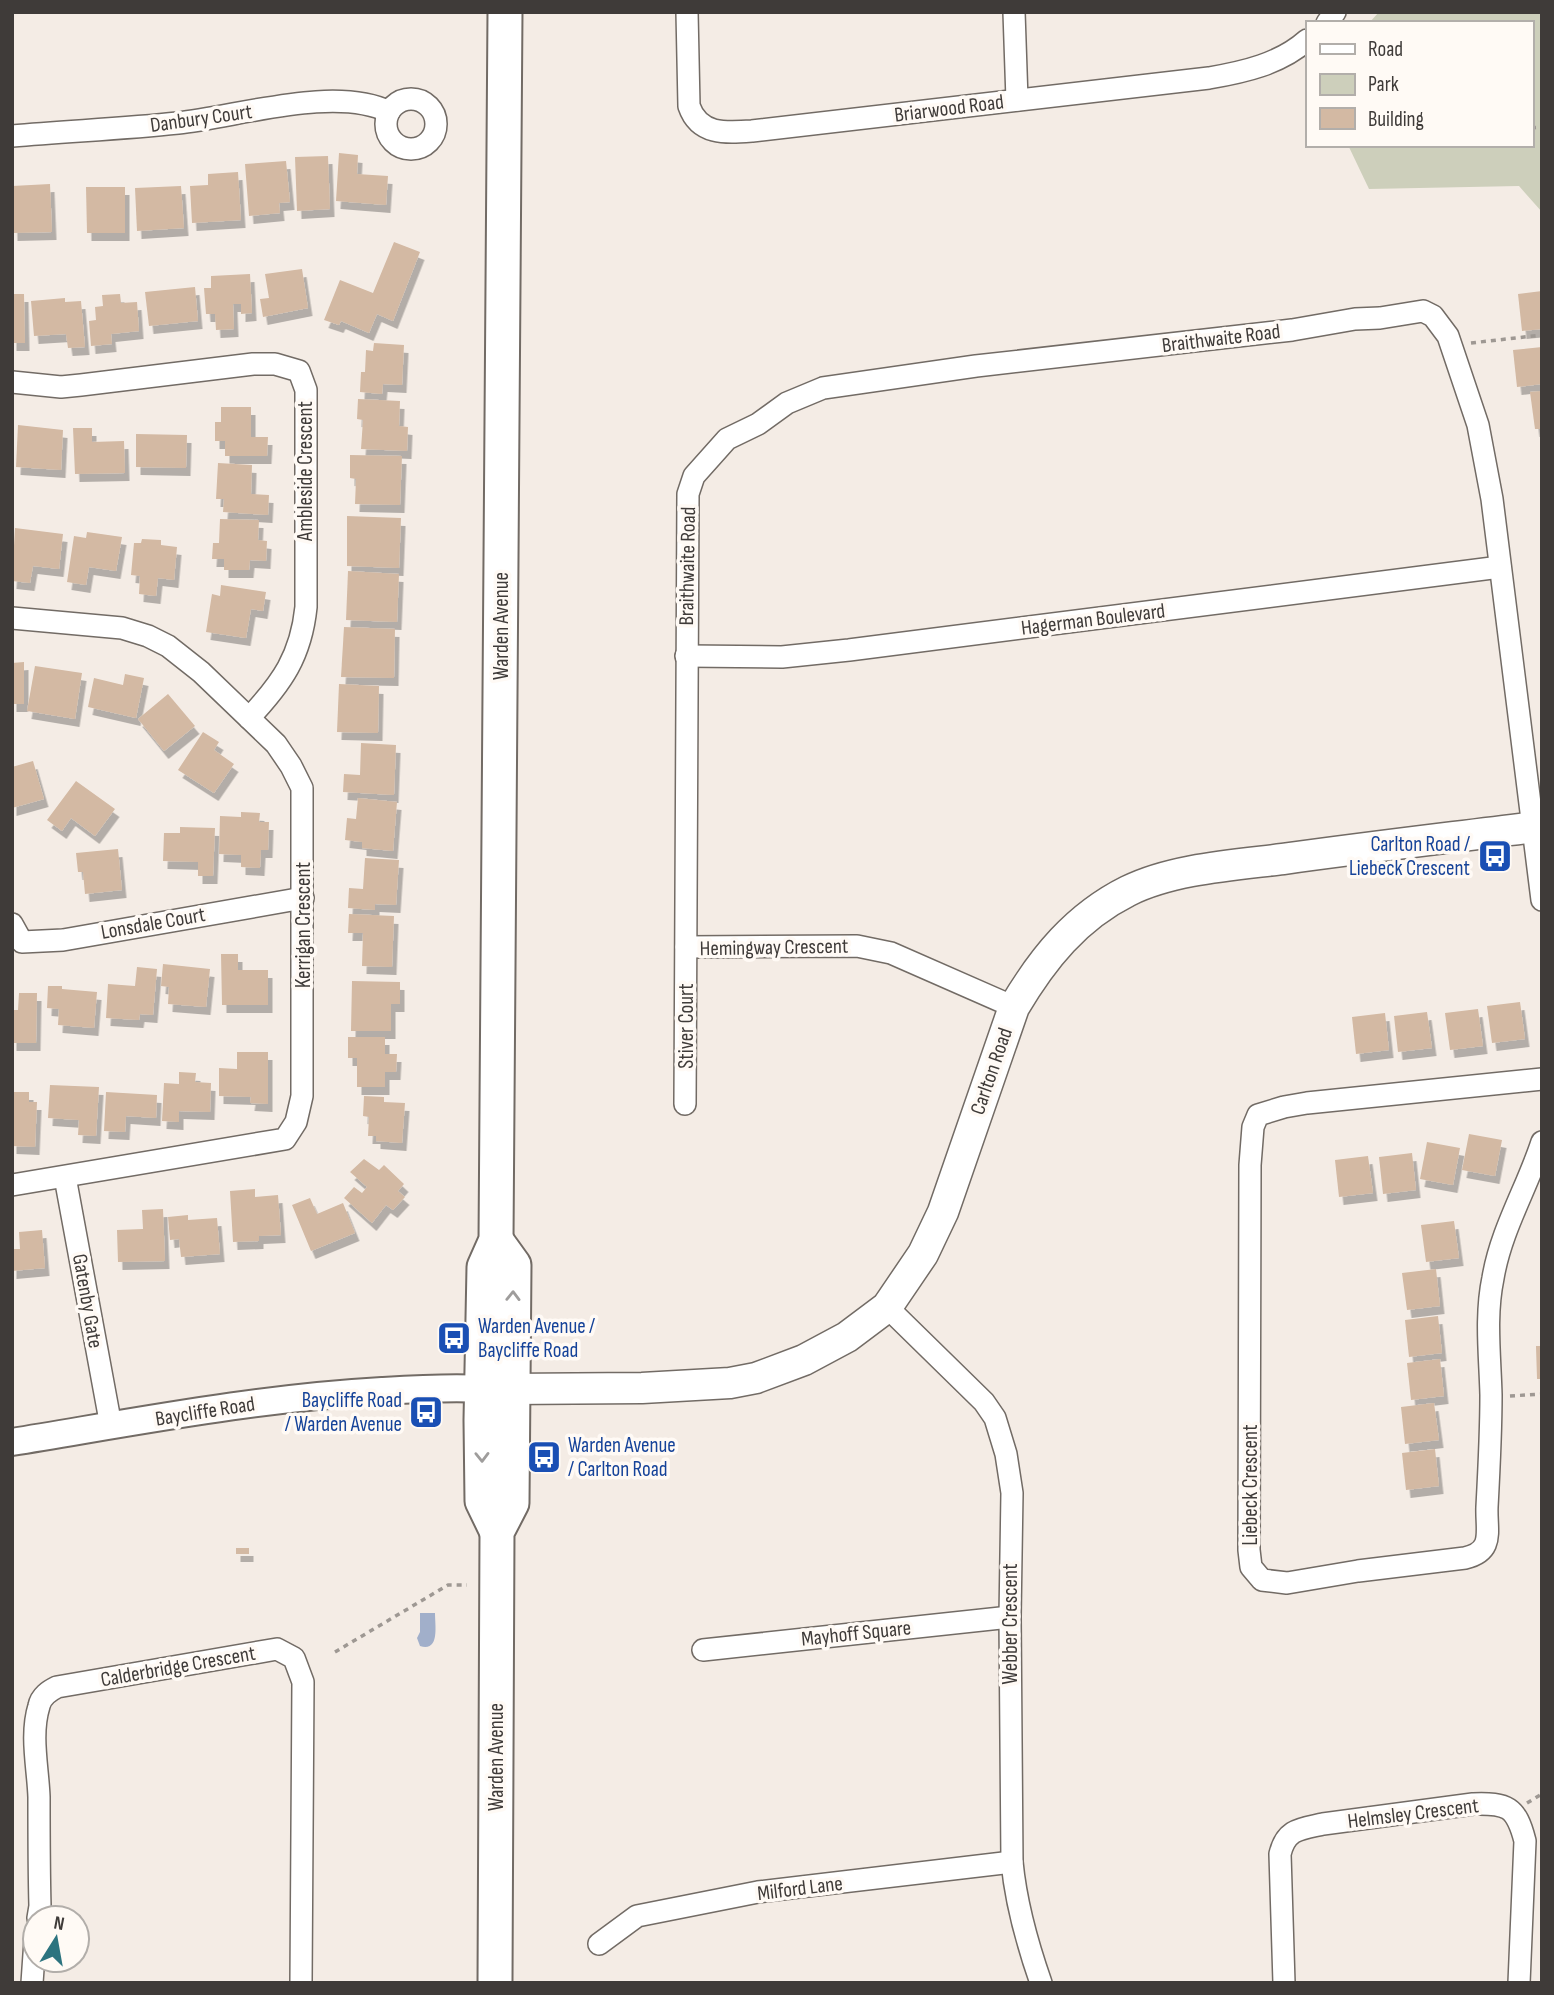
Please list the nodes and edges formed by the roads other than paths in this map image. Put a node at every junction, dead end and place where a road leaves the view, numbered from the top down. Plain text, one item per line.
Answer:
1 (505, 12) edge
2 (688, 12) edge
3 (1014, 12) edge
4 (1306, 41) edge
5 (1017, 100) junction
6 (389, 111) dead end
7 (12, 136) edge
8 (12, 382) edge
9 (1500, 567) junction
10 (12, 618) edge
11 (686, 656) junction
12 (248, 718) junction
13 (1537, 826) edge
14 (303, 898) junction
15 (1542, 900) edge
16 (12, 924) edge
17 (686, 947) junction
18 (1014, 1007) junction
19 (1542, 1079) edge
20 (685, 1104) dead end
21 (1542, 1142) edge
22 (65, 1177) junction
23 (12, 1185) edge
24 (887, 1307) junction
25 (498, 1389) junction
26 (111, 1426) junction
27 (12, 1442) edge
28 (1010, 1617) junction
29 (703, 1650) dead end
30 (1012, 1862) junction
31 (38, 1904) edge
32 (599, 1944) dead end
33 (301, 1983) edge
34 (495, 1983) edge
35 (1041, 1983) edge
36 (1284, 1983) edge
37 (1519, 1983) edge

1 - 25 main road, Warden Avenue
2 - 5 street, Briarwood Road
3 - 5 street
4 - 5 street, Briarwood Road
6 - 7 street, Danbury Court
8 - 12 street, Ambleside Crescent
9 - 11 street, Hagerman Boulevard
9 - 11 street, Braithwaite Road
9 - 13 street, Braithwaite Road
10 - 12 street, Kerrigan Crescent
11 - 17 street, Hemingway Crescent
12 - 14 street, Kerrigan Crescent
13 - 15 street
13 - 18 main road, Carlton Road
14 - 16 street, Lonsdale Court
14 - 22 street, Kerrigan Crescent
17 - 18 street, Hemingway Crescent
17 - 20 street, Stiver Court
18 - 24 main road, Carlton Road
19 - 21 street, Liebeck Crescent
22 - 23 street, Kerrigan Crescent
22 - 26 street, Gatenby Gate
24 - 25 main road, Carlton Road
24 - 28 street, Webber Crescent
25 - 26 street, Baycliffe Road
25 - 34 main road, Warden Avenue
26 - 27 street, Baycliffe Road
28 - 29 street, Mayhoff Square
28 - 30 street, Webber Crescent
30 - 32 street, Milford Lane
30 - 35 street, Webber Crescent
31 - 33 street, Calderbridge Crescent
36 - 37 street, Helmsley Crescent

